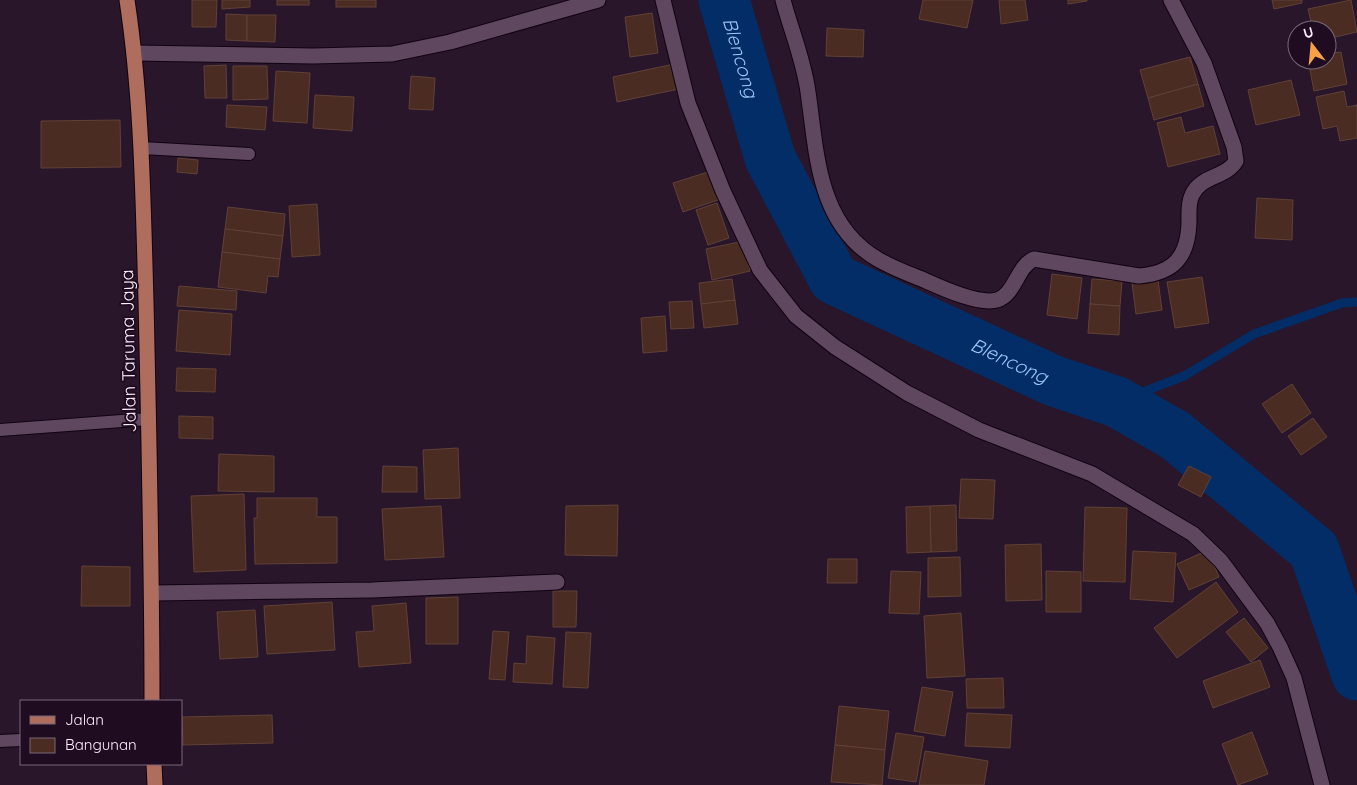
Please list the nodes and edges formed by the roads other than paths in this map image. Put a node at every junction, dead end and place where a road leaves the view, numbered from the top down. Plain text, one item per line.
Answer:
1 (127, 0) edge
2 (598, 0) edge
3 (663, 0) edge
4 (783, 0) edge
5 (1171, 0) edge
6 (135, 53) junction
7 (142, 148) junction
8 (249, 154) dead end
9 (149, 419) junction
10 (0, 430) edge
11 (556, 582) dead end
12 (152, 593) junction
13 (152, 700) edge
14 (0, 740) edge
15 (20, 740) edge
16 (154, 765) edge
17 (155, 785) edge
18 (1322, 785) edge

1 - 6 main road, Jalan Taruma Jaya
2 - 6 street
3 - 18 street
4 - 5 street
6 - 7 main road, Jalan Taruma Jaya
7 - 8 lane
7 - 9 main road, Jalan Taruma Jaya
9 - 10 lane
9 - 12 main road, Jalan Taruma Jaya
11 - 12 street
12 - 13 main road, Jalan Taruma Jaya
14 - 15 lane
16 - 17 main road

